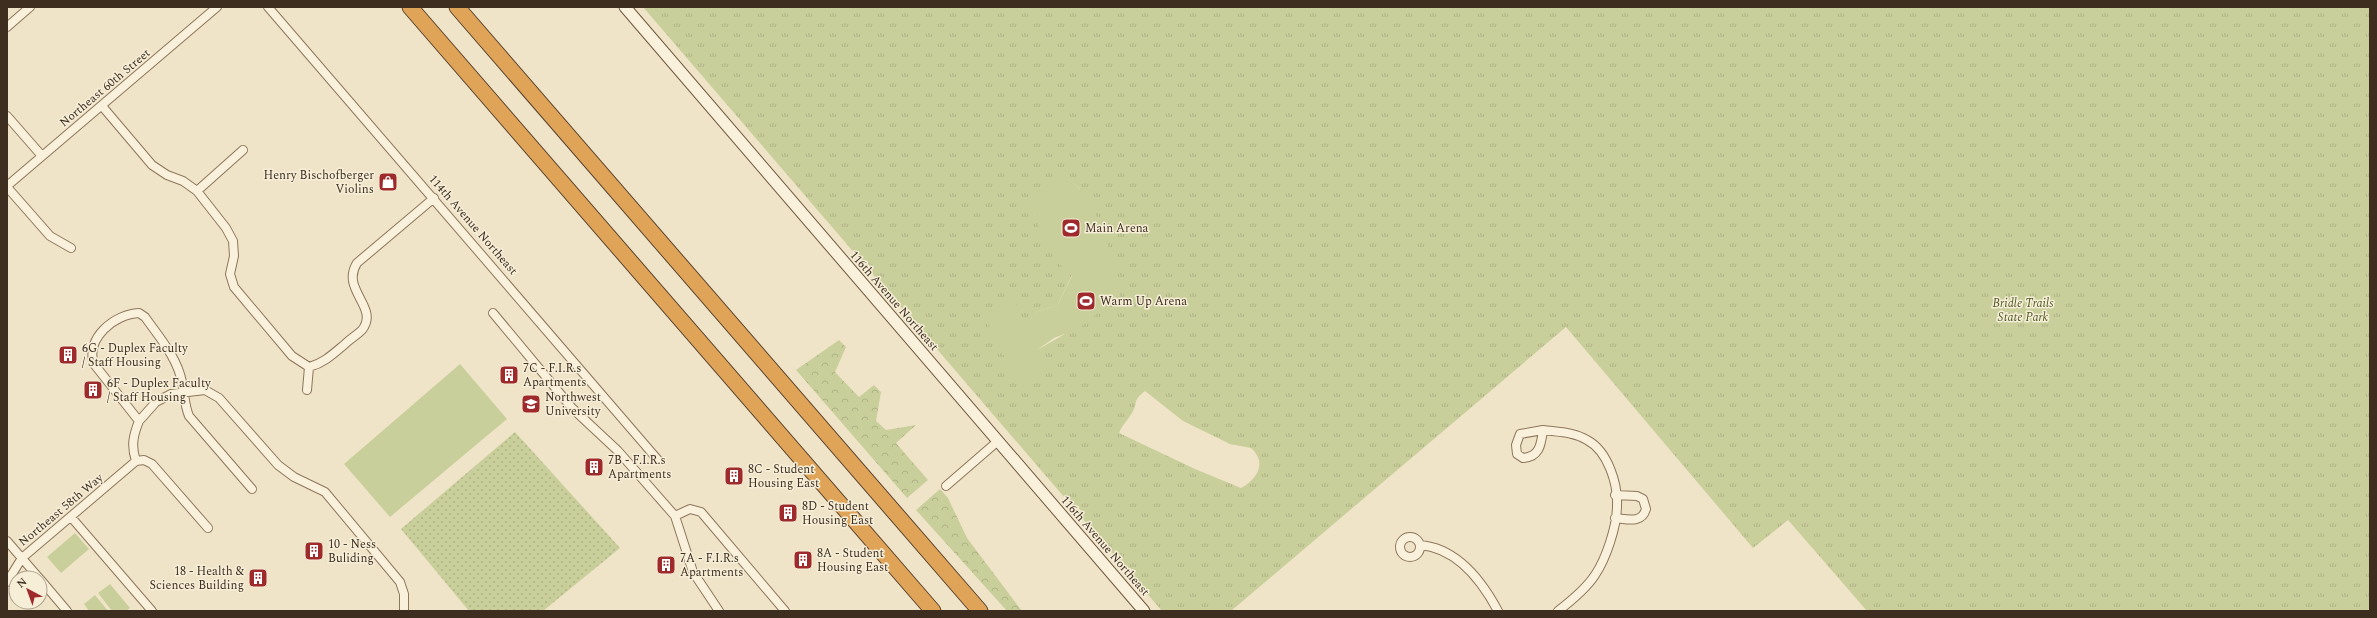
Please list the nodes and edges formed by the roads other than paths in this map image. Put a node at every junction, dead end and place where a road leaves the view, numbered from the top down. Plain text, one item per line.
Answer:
1 (30, 7) edge
2 (217, 7) edge
3 (268, 7) edge
4 (410, 7) edge
5 (457, 7) edge
6 (625, 7) edge
7 (7, 27) edge
8 (102, 106) junction
9 (7, 116) edge
10 (243, 150) dead end
11 (42, 156) junction
12 (7, 186) edge
13 (198, 191) junction
14 (434, 198) junction
15 (71, 248) dead end
16 (493, 313) dead end
17 (309, 368) junction
18 (307, 390) dead end
19 (184, 391) junction
20 (140, 421) junction
21 (1543, 430) dead end
22 (998, 441) junction
23 (658, 460) dead end
24 (136, 461) junction
25 (946, 486) dead end
26 (252, 489) dead end
27 (1616, 495) junction
28 (675, 516) junction
29 (71, 517) junction
30 (1615, 518) junction
31 (208, 528) dead end
32 (7, 541) edge
33 (1420, 545) dead end
34 (22, 558) junction
35 (32, 570) edge
36 (7, 582) edge
37 (48, 588) edge
38 (67, 611) edge
39 (152, 611) edge
40 (404, 611) edge
41 (719, 611) edge
42 (784, 611) edge
43 (933, 611) edge
44 (980, 611) edge
45 (1144, 611) edge
46 (1498, 611) edge
47 (1558, 611) edge

1 - 7 street
2 - 8 street, Northeast 60th Street
3 - 14 street, 114th Avenue Northeast
4 - 43 highway
5 - 44 highway
6 - 22 street, 116th Avenue Northeast
8 - 11 street, Northeast 60th Street
8 - 13 street
9 - 11 street
10 - 13 street
11 - 12 street, Northeast 60th Street
12 - 15 street
13 - 17 street
14 - 17 street
14 - 23 street, 114th Avenue Northeast
16 - 28 street
17 - 18 street
19 - 20 street
19 - 20 street
19 - 26 street
19 - 40 street
20 - 24 street
21 - 27 street
22 - 25 street
22 - 45 street, 116th Avenue Northeast
24 - 29 street, Northeast 58th Way
24 - 31 street
27 - 30 street
27 - 30 street
28 - 41 street
28 - 42 street
29 - 34 street, Northeast 58th Way
29 - 39 street
30 - 47 street
32 - 34 street
33 - 46 street
34 - 35 street
34 - 36 street, Northeast 58th Way
37 - 38 street

